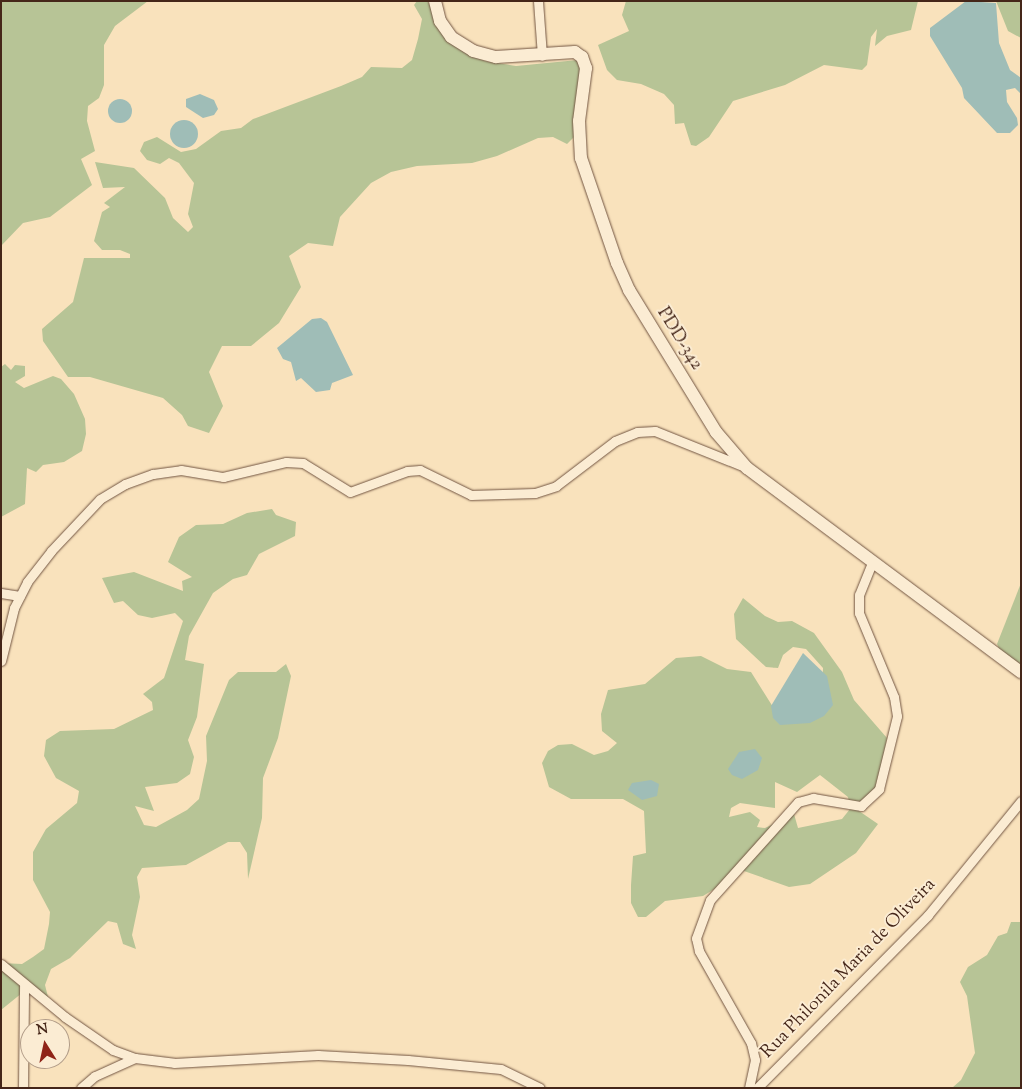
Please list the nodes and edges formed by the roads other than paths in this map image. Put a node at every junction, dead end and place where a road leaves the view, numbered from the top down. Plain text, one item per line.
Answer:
1 (435, 1) edge
2 (538, 1) edge
3 (542, 56) junction
4 (747, 468) junction
5 (872, 562) junction
6 (1, 593) edge
7 (20, 596) junction
8 (1, 661) edge
9 (1021, 672) edge
10 (1021, 801) edge
11 (1, 964) edge
12 (24, 984) junction
13 (136, 1058) junction
14 (22, 1088) edge
15 (81, 1088) edge
16 (540, 1088) edge
17 (749, 1088) edge
18 (757, 1088) edge

1 - 3 street, PDD-342 / PDD-342
2 - 3 street
3 - 4 street, PDD-342 / PDD-342
4 - 5 street, PDD-342 / PDD-342
4 - 7 street
5 - 9 street, PDD-342 / PDD-342
5 - 17 street
6 - 7 street
7 - 8 street
10 - 18 street, Rua Philonila Maria de Oliveira
11 - 12 street
12 - 13 street
12 - 14 street
13 - 15 street
13 - 16 street

